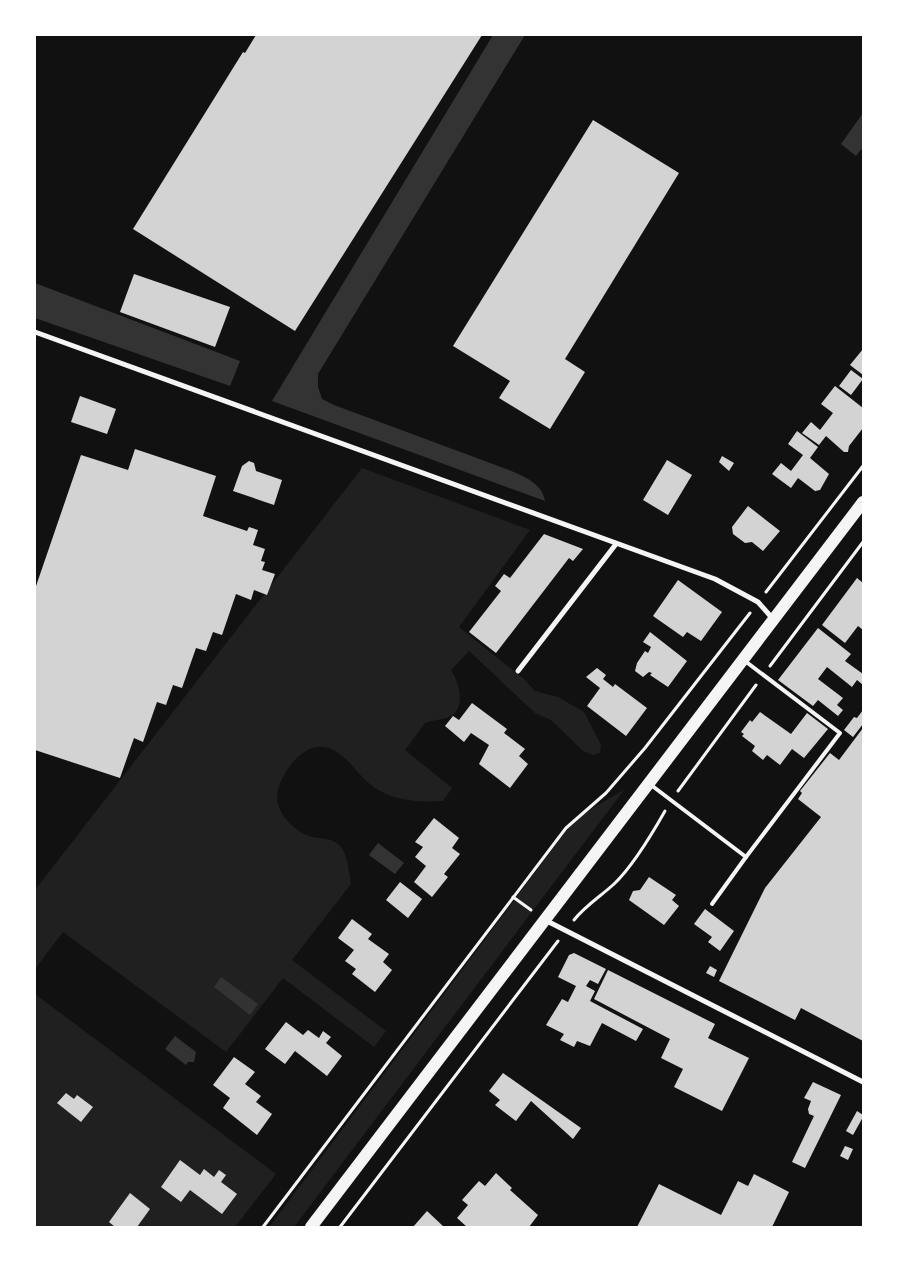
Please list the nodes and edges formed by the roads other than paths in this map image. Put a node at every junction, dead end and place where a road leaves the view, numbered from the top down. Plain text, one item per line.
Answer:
1 (35, 332) edge
2 (863, 502) edge
3 (616, 544) junction
4 (774, 620) junction
5 (744, 660) junction
6 (518, 672) dead end
7 (649, 784) junction
8 (746, 857) junction
9 (712, 904) dead end
10 (544, 920) junction
11 (863, 1082) edge
12 (311, 1227) edge

1 - 3 street
2 - 4 main road
3 - 4 street
3 - 6 street
4 - 5 main road
5 - 7 main road
5 - 8 lane
7 - 8 lane
7 - 10 main road
8 - 9 lane
10 - 11 street
10 - 12 main road

